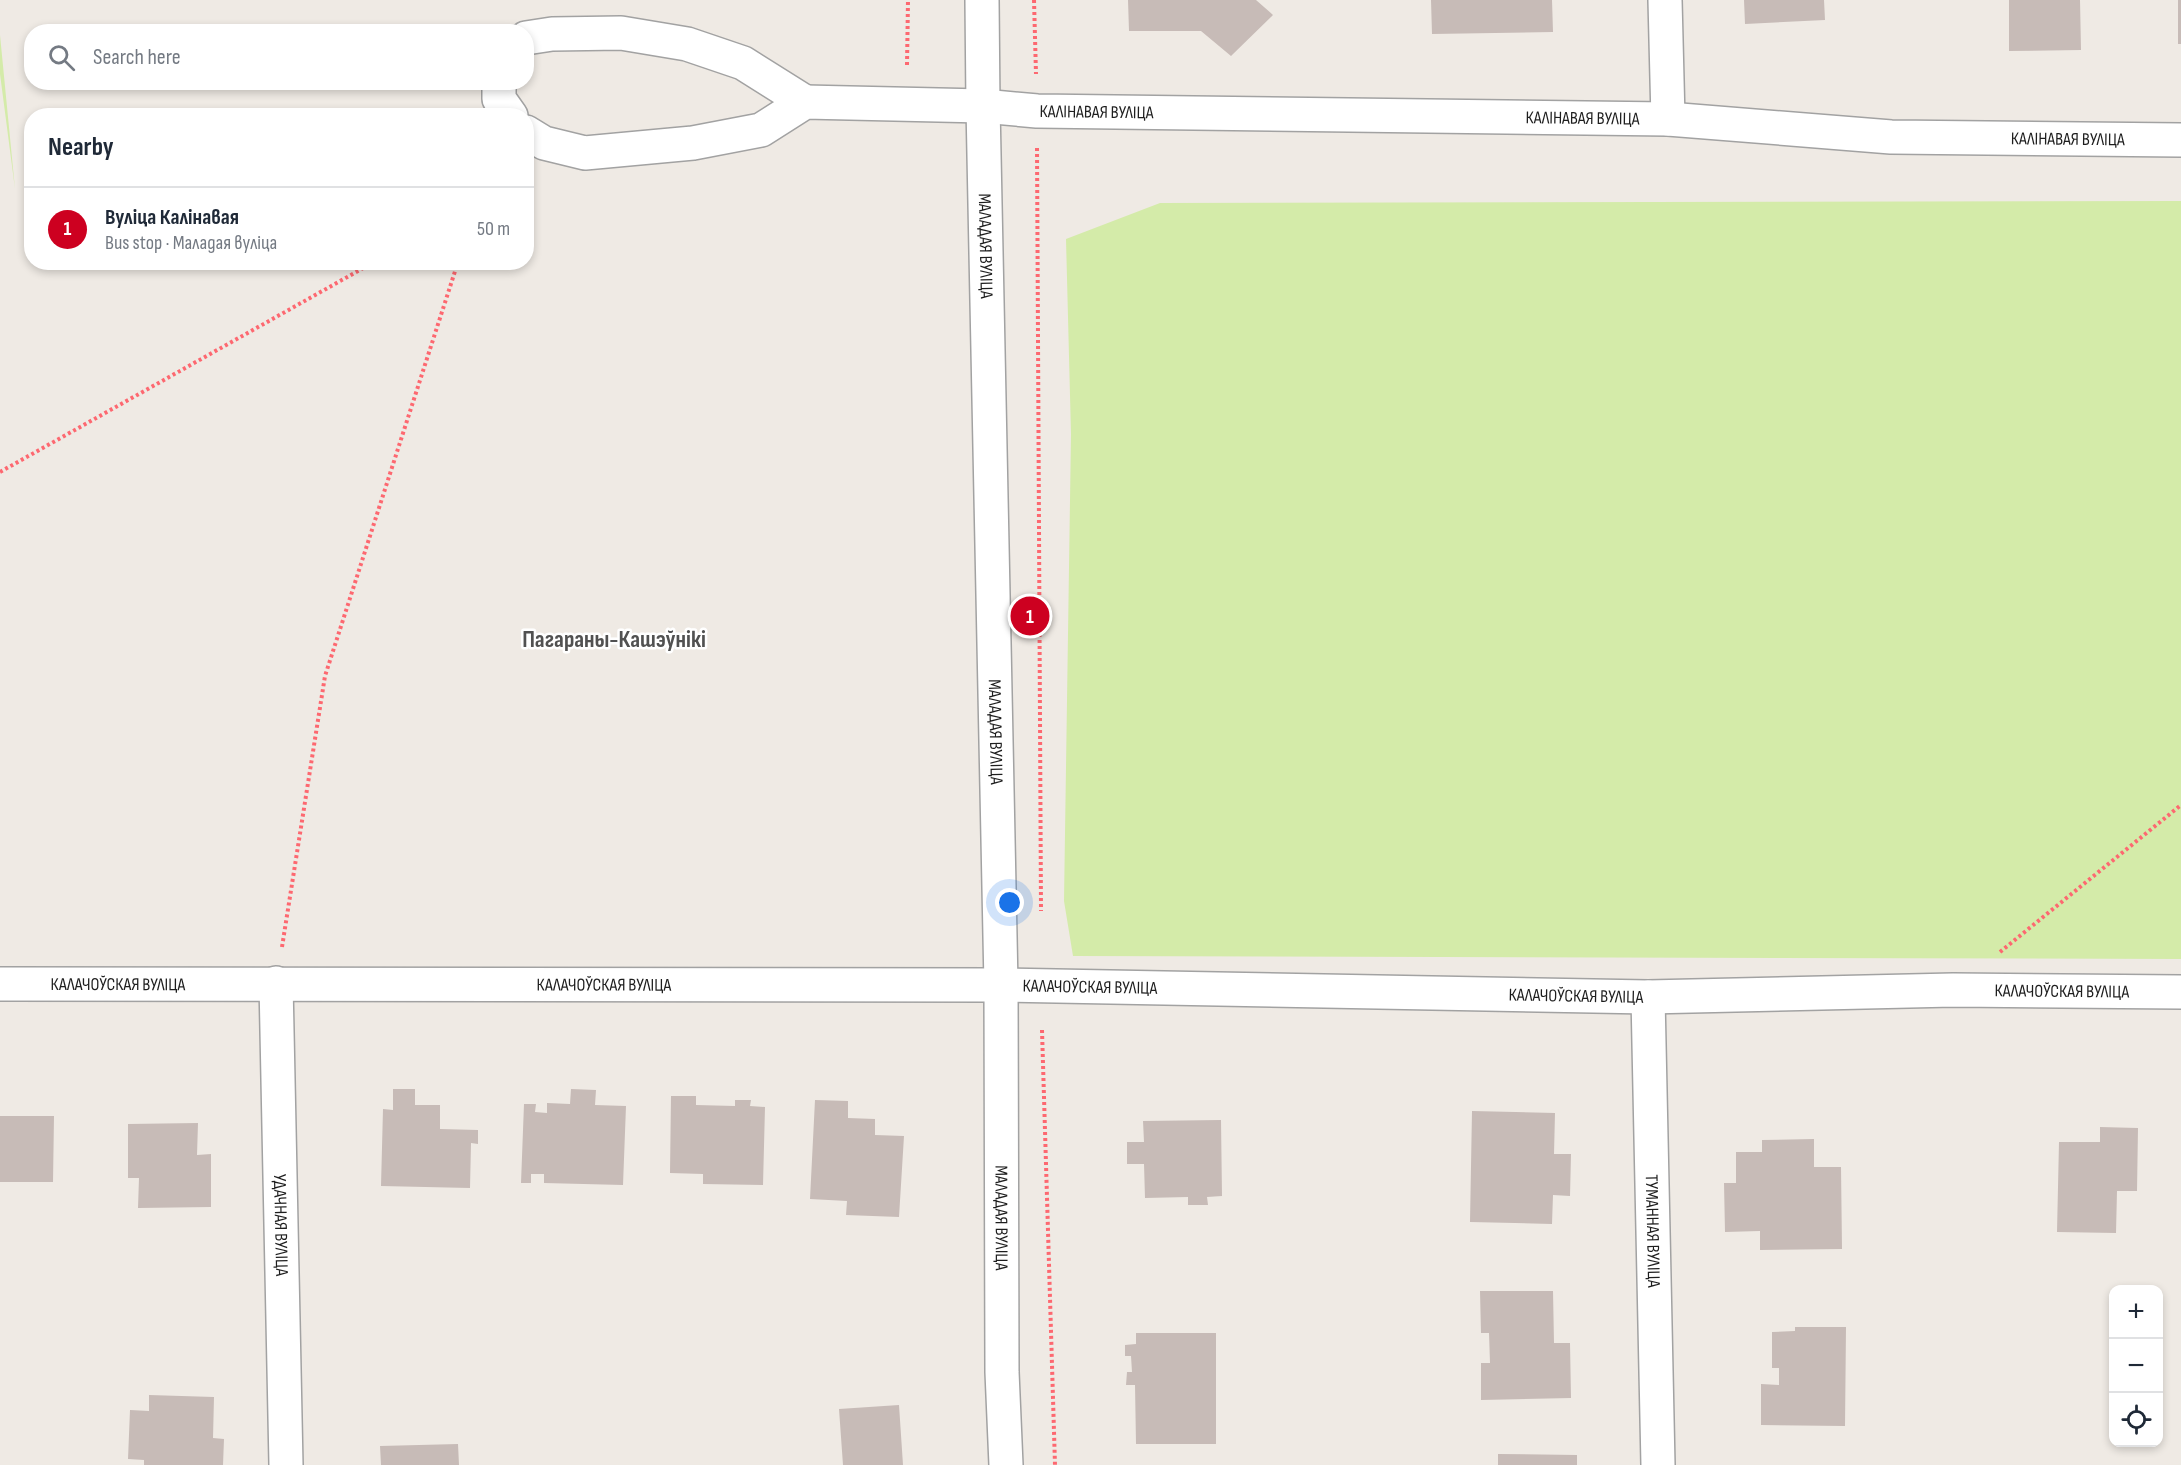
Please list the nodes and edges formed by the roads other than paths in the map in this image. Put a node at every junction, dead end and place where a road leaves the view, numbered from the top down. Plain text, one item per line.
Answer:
1 (982, 0) edge
2 (1665, 0) edge
3 (534, 37) edge
4 (499, 90) edge
5 (806, 102) junction
6 (983, 106) junction
7 (506, 108) edge
8 (1668, 119) junction
9 (534, 137) edge
10 (2181, 140) edge
11 (276, 983) junction
12 (0, 984) edge
13 (1001, 985) junction
14 (2181, 992) edge
15 (1648, 996) junction
16 (286, 1465) edge
17 (1006, 1465) edge
18 (1658, 1465) edge

1 - 6 street, МАЛАДАЯ ВУЛІЦА
2 - 8 street
3 - 5 street
4 - 7 street
5 - 6 street, КАЛІНАВАЯ ВУЛІЦА
5 - 9 street
6 - 8 street, КАЛІНАВАЯ ВУЛІЦА
6 - 13 street, МАЛАДАЯ ВУЛІЦА
8 - 10 street, КАЛІНАВАЯ ВУЛІЦА
11 - 12 street, КАЛАЧОЎСКАЯ ВУЛІЦА
11 - 13 street, КАЛАЧОЎСКАЯ ВУЛІЦА
11 - 16 street, УДАЧНАЯ ВУЛІЦА
13 - 15 street, КАЛАЧОЎСКАЯ ВУЛІЦА
13 - 17 street, МАЛАДАЯ ВУЛІЦА
14 - 15 street, КАЛАЧОЎСКАЯ ВУЛІЦА
15 - 18 street, ТУМАННАЯ ВУЛІЦА

